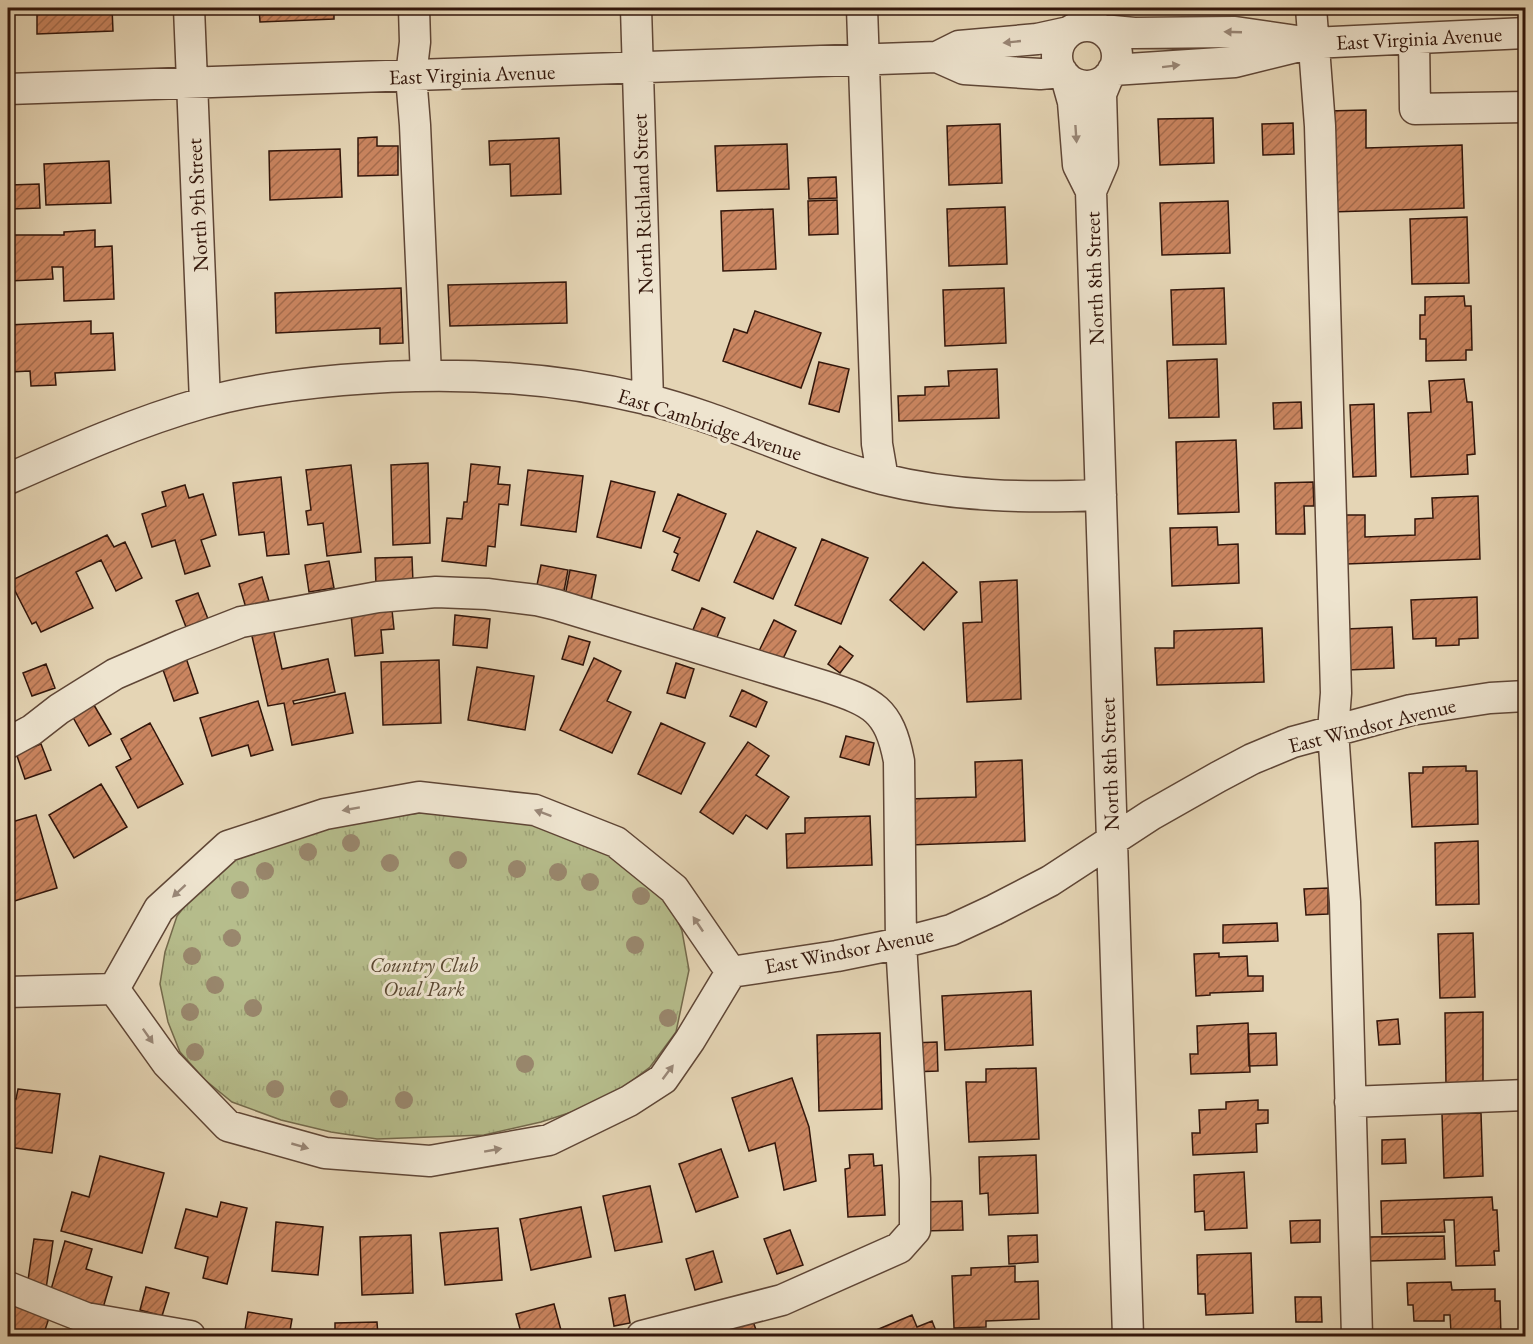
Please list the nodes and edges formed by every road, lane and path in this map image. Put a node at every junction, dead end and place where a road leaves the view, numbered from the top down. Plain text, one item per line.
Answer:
1 (189, 8) edge
2 (414, 8) edge
3 (636, 8) edge
4 (862, 8) edge
5 (1311, 8) edge
6 (1100, 22) edge
7 (1070, 24) edge
8 (1526, 33) edge
9 (1414, 39) junction
10 (1312, 43) junction
11 (937, 57) junction
12 (864, 59) junction
13 (638, 68) junction
14 (1064, 74) junction
15 (1111, 74) junction
16 (411, 76) junction
17 (192, 84) junction
18 (8, 89) edge
19 (1526, 107) edge
20 (1091, 191) junction
21 (426, 375) junction
22 (648, 400) junction
23 (206, 402) junction
24 (8, 478) edge
25 (883, 479) junction
26 (1101, 495) junction
27 (1526, 696) edge
28 (1333, 731) junction
29 (8, 743) edge
30 (1111, 842) junction
31 (901, 943) junction
32 (731, 972) junction
33 (114, 988) junction
34 (8, 992) edge
35 (1526, 1095) edge
36 (1350, 1102) junction
37 (8, 1287) edge
38 (190, 1336) edge
39 (642, 1336) edge
40 (1128, 1336) edge
41 (1357, 1336) edge

1 - 17 street, North 9th Street
2 - 16 street
3 - 13 street, North Richland Street
4 - 12 street
5 - 10 street
6 - 7 street
10 -> 6 street, East Virginia Avenue
6 - 15 street
7 -> 11 street, East Virginia Avenue
7 - 14 street
8 - 9 street, East Virginia Avenue
9 - 10 street, East Virginia Avenue
9 - 19 street
15 -> 10 street, East Virginia Avenue
10 - 28 street
11 - 12 street, East Virginia Avenue
11 - 14 street, East Virginia Avenue
12 - 13 street, East Virginia Avenue
12 - 25 street
13 - 16 street, East Virginia Avenue
13 - 22 street, North Richland Street
14 - 15 street
14 -> 20 street, North 8th Street
15 - 20 street, North 8th Street
16 - 17 street, East Virginia Avenue
16 - 21 street
17 - 18 street, East Virginia Avenue
17 - 23 street, North 9th Street
20 - 26 street, North 8th Street
21 - 22 street, East Cambridge Avenue
21 - 23 street, East Cambridge Avenue
22 - 25 street, East Cambridge Avenue
23 - 24 street, East Cambridge Avenue
25 - 26 street, East Cambridge Avenue
26 - 30 street, North 8th Street
27 - 28 street, East Windsor Avenue
28 - 30 street, East Windsor Avenue
28 - 36 street
29 - 31 street
30 - 31 street, East Windsor Avenue
30 - 40 street, North 8th Street
31 - 32 street, East Windsor Avenue
31 - 39 street
32 -> 33 street
33 -> 32 street
33 - 34 street
35 - 36 street
36 - 41 street
37 - 38 street

